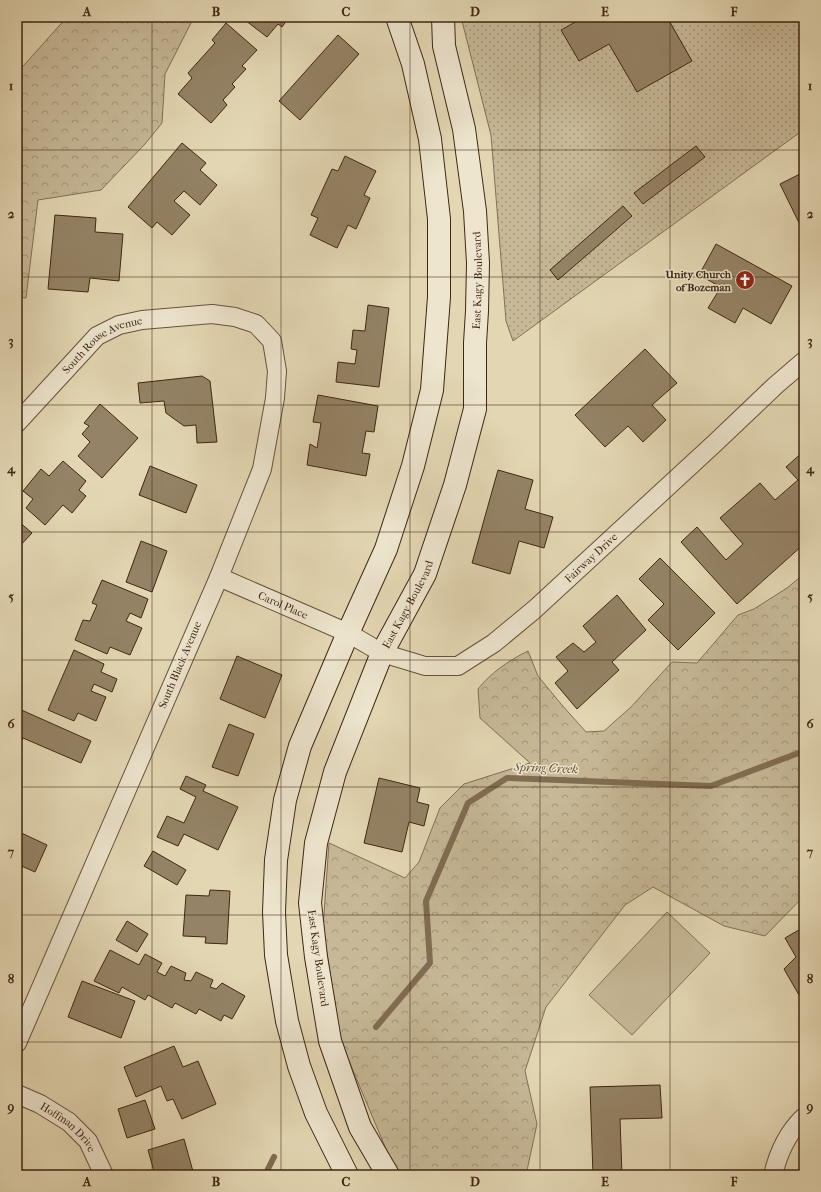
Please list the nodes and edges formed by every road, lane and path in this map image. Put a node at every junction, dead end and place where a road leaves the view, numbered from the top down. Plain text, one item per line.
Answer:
1 (397, 17) edge
2 (443, 17) edge
3 (212, 314) joint
4 (804, 361) edge
5 (17, 423) edge
6 (218, 577) junction
7 (348, 633) junction
8 (382, 654) junction
9 (17, 1043) edge
10 (17, 1094) edge
11 (804, 1116) edge
12 (104, 1175) edge
13 (348, 1175) edge
14 (388, 1175) edge
15 (773, 1175) edge

1 - 7 main road
2 - 8 main road, East Kagy Boulevard
3 - 5 street, South Rouse Avenue
3 - 6 street, South Black Avenue
4 - 8 street, Fairway Drive
6 - 7 street, Carol Place
6 - 9 street, South Black Avenue
7 - 8 street, Fairway Drive
7 - 13 main road
8 - 14 main road, East Kagy Boulevard
10 - 12 street, Hoffman Drive
11 - 15 street

